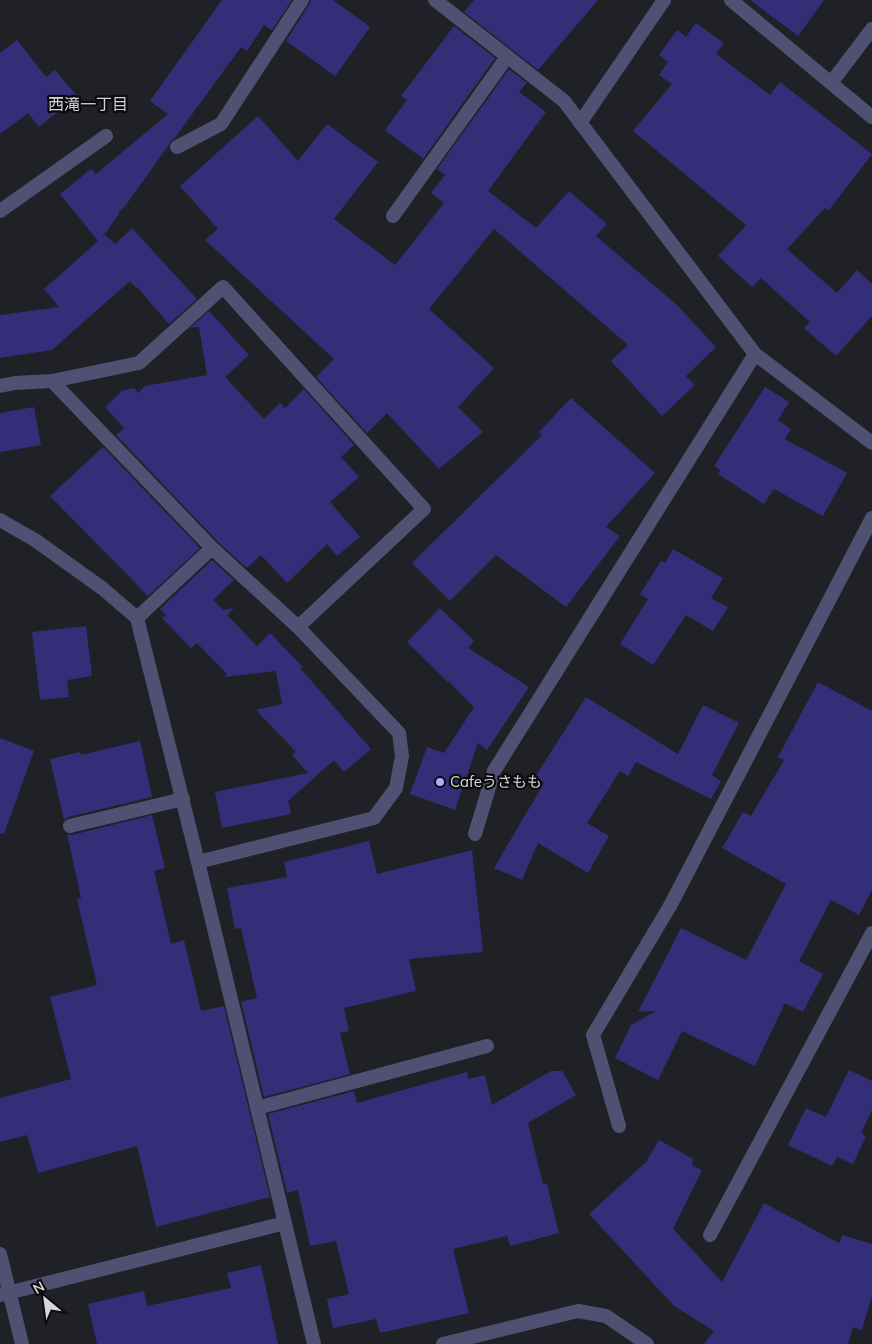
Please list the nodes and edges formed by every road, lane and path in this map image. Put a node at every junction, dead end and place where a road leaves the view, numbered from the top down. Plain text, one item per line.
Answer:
1 (302, 0) edge
2 (435, 0) edge
3 (664, 0) edge
4 (731, 0) edge
5 (872, 30) edge
6 (508, 57) junction
7 (831, 83) junction
8 (872, 117) edge
9 (580, 122) junction
10 (106, 136) dead end
11 (177, 148) dead end
12 (0, 211) edge
13 (393, 216) dead end
14 (755, 354) junction
15 (52, 381) junction
16 (0, 386) edge
17 (872, 443) edge
18 (872, 518) edge
19 (0, 520) edge
20 (212, 548) junction
21 (138, 618) junction
22 (298, 627) junction
23 (183, 799) junction
24 (70, 826) dead end
25 (475, 834) dead end
26 (198, 862) junction
27 (872, 933) edge
28 (487, 1046) dead end
29 (257, 1108) junction
30 (619, 1126) dead end
31 (285, 1223) junction
32 (710, 1235) dead end
33 (0, 1254) edge
34 (5, 1294) edge
35 (22, 1344) edge
36 (314, 1344) edge
37 (443, 1344) edge
38 (647, 1344) edge

1 - 11 street
2 - 6 street
3 - 9 street
4 - 7 street
5 - 7 street
6 - 9 street
6 - 13 street
7 - 8 street
9 - 14 street
10 - 12 street
14 - 17 street
14 - 25 street
15 - 16 street
15 - 20 street
15 - 22 street
18 - 30 street
19 - 21 street
20 - 21 street
20 - 22 street
21 - 23 street
22 - 26 street
23 - 24 street
23 - 26 street
26 - 29 street
27 - 32 street
28 - 29 street
29 - 31 street
31 - 34 street
31 - 36 street
33 - 34 street
34 - 35 street
37 - 38 street

